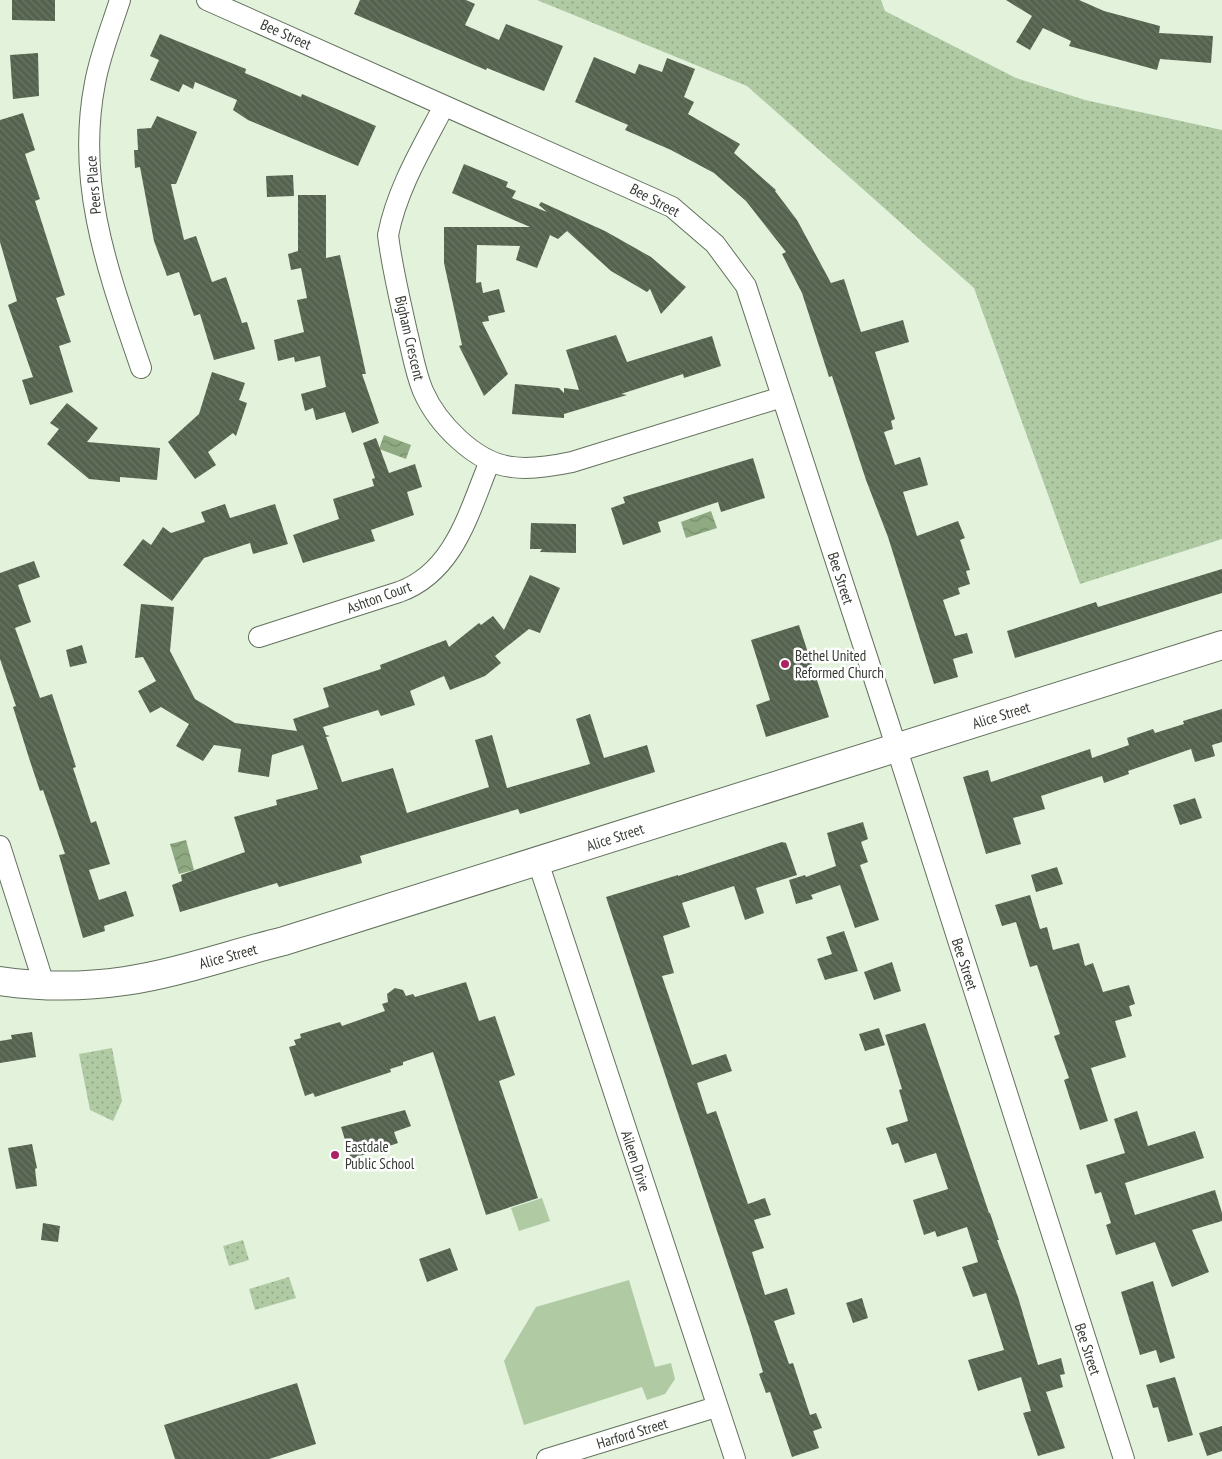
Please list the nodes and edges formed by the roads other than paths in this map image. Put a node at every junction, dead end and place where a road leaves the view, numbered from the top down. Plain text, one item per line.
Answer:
1 (120, 0) edge
2 (212, 1) edge
3 (444, 106) junction
4 (140, 368) dead end
5 (782, 397) junction
6 (490, 461) junction
7 (259, 636) dead end
8 (1222, 645) edge
9 (895, 748) junction
10 (0, 846) edge
11 (538, 862) junction
12 (0, 982) edge
13 (44, 984) junction
14 (716, 1406) junction
15 (547, 1459) edge
16 (735, 1459) edge
17 (1124, 1459) edge

1 - 4 street, Peers Place
2 - 3 street, Bee Street
3 - 5 street, Bee Street
3 - 6 street, Bigham Crescent
5 - 6 street, Bigham Crescent
5 - 9 street, Bee Street
6 - 7 street, Ashton Court
8 - 9 street, Alice Street
9 - 11 street, Alice Street
9 - 17 street, Bee Street
10 - 13 street
11 - 13 street, Alice Street
11 - 14 street, Aileen Drive
12 - 13 street, Alice Street
14 - 15 street, Harford Street
14 - 16 street, Aileen Drive

